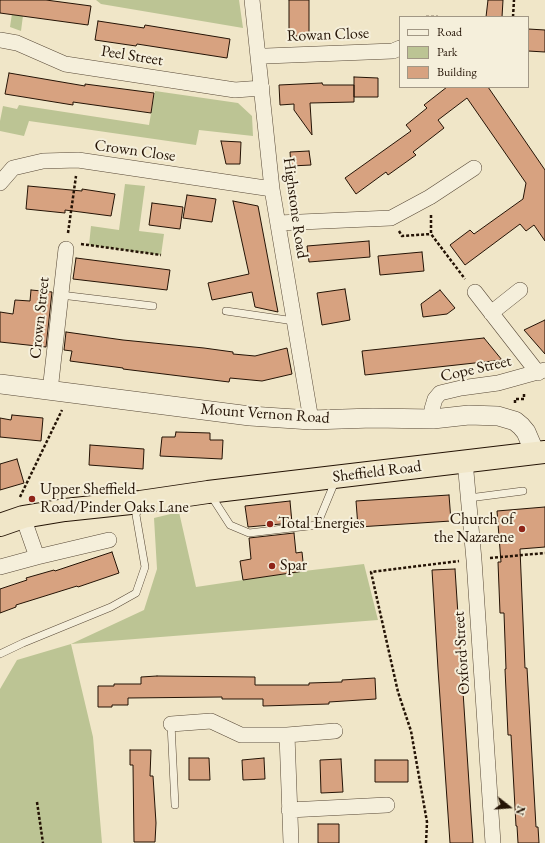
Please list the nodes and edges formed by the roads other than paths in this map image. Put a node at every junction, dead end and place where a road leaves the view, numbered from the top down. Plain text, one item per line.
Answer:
1 (252, 0) edge
2 (0, 40) edge
3 (399, 48) edge
4 (258, 58) junction
5 (262, 88) junction
6 (474, 168) dead end
7 (0, 183) edge
8 (272, 189) junction
9 (278, 223) junction
10 (67, 246) road end
11 (520, 290) dead end
12 (475, 292) road end
13 (61, 295) junction
14 (153, 306) dead end
15 (226, 311) dead end
16 (491, 313) junction
17 (294, 321) junction
18 (541, 372) edge
19 (0, 384) edge
20 (50, 391) junction
21 (433, 419) junction
22 (311, 420) junction
23 (540, 452) edge
24 (465, 461) junction
25 (337, 477) junction
26 (523, 491) dead end
27 (208, 492) junction
28 (469, 498) junction
29 (140, 502) junction
30 (22, 517) junction
31 (0, 525) edge
32 (109, 540) dead end
33 (37, 557) junction
34 (0, 567) edge
35 (0, 654) edge
36 (171, 724) joint
37 (335, 731) dead end
38 (286, 735) junction
39 (175, 805) dead end
40 (387, 806) dead end
41 (289, 810) junction
42 (291, 843) edge
43 (493, 843) edge

1 - 4 street, Highstone Road
2 - 5 street, Peel Street
3 - 4 street, Rowan Close
4 - 5 street, Highstone Road
5 - 8 street, Highstone Road
6 - 9 street
7 - 8 street, Crown Close
8 - 9 street, Highstone Road
9 - 17 street, Highstone Road
10 - 13 street, Crown Street
11 - 16 street
12 - 16 street
13 - 14 lane
13 - 20 street, Crown Street
15 - 17 lane
16 - 18 street
17 - 22 street, Highstone Road
18 - 21 street, Cope Street
19 - 20 street, Mount Vernon Road
20 - 22 street, Mount Vernon Road
21 - 22 street, Mount Vernon Road
21 - 23 street, Mount Vernon Road
23 - 24 highway, Sheffield Road
24 - 25 highway, Sheffield Road
24 - 28 street, Oxford Street
25 - 27 highway, Sheffield Road
25 - 27 lane
26 - 28 lane
27 - 29 highway, Sheffield Road
28 - 43 street, Oxford Street
29 - 30 highway, Sheffield Road
29 - 35 lane
30 - 31 highway, Sheffield Road
30 - 33 street
32 - 33 street
33 - 34 street
36 - 38 street
36 - 39 lane
37 - 38 street
38 - 41 street
40 - 41 street
41 - 42 street

